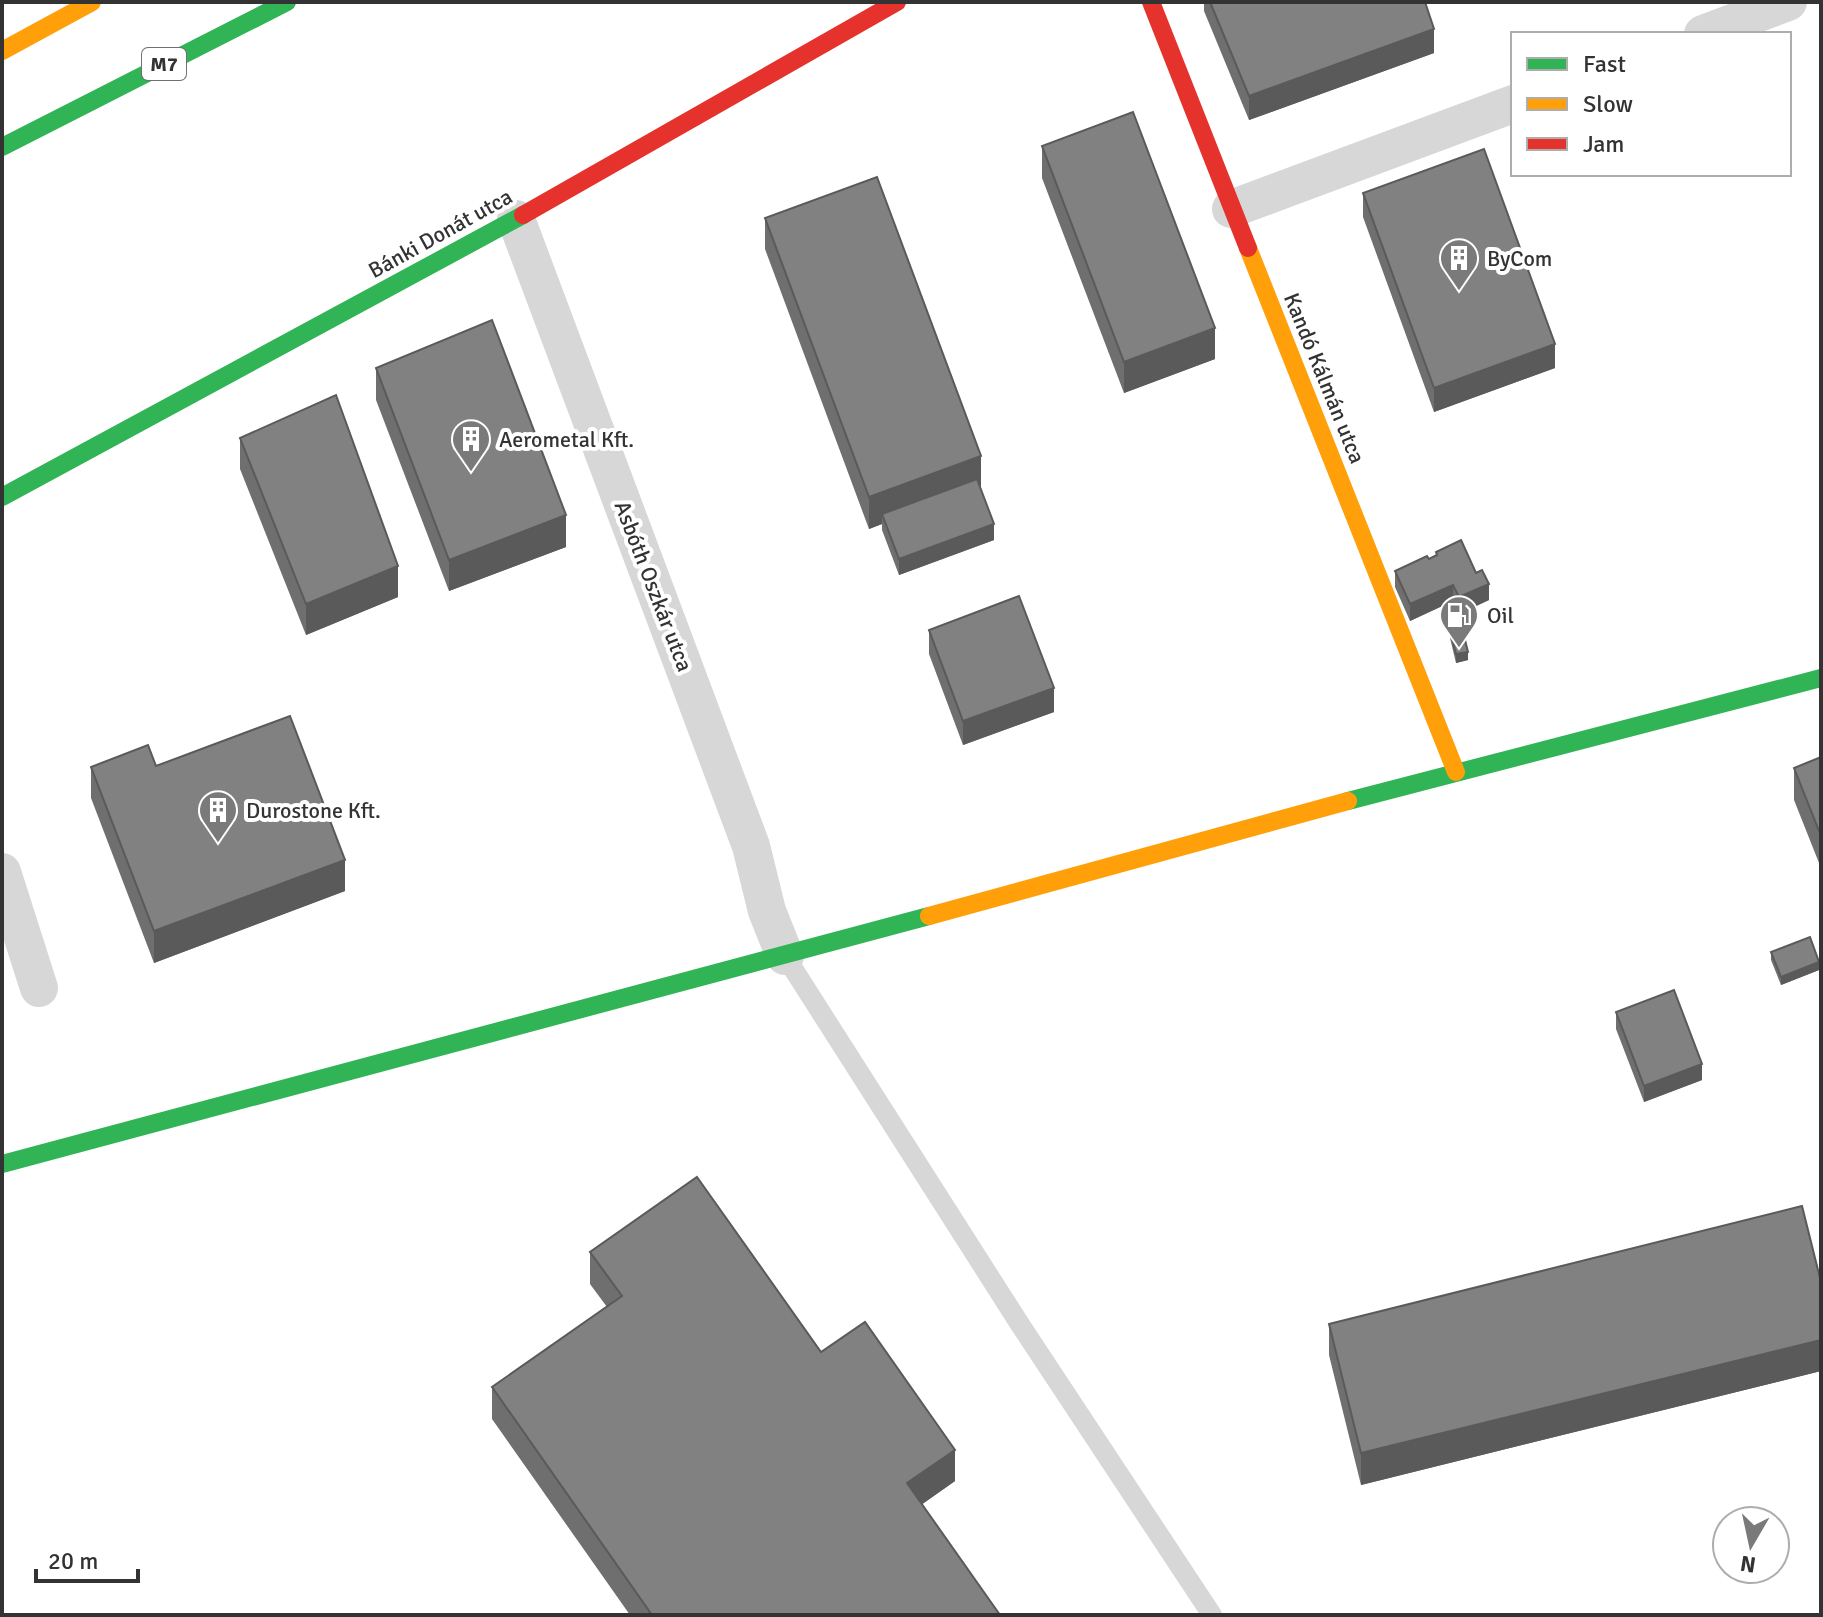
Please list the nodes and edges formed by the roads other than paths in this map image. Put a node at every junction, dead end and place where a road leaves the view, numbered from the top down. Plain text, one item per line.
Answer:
1 (92, 2) edge
2 (287, 2) edge
3 (897, 2) edge
4 (1151, 2) edge
5 (1788, 2) edge
6 (1708, 32) edge
7 (2, 51) edge
8 (1511, 105) edge
9 (2, 147) edge
10 (1231, 209) junction
11 (516, 219) junction
12 (2, 497) edge
13 (1821, 678) edge
14 (1456, 772) junction
15 (2, 872) edge
16 (785, 956) junction
17 (39, 988) dead end
18 (2, 1164) edge
19 (1212, 1615) edge

1 - 7 main road
2 - 9 main road, M7
3 - 11 main road, Bánki Donát utca
4 - 10 main road, Kandó Kálmán utca
5 - 6 street
8 - 10 street
10 - 14 main road, Kandó Kálmán utca
11 - 12 main road, Bánki Donát utca
11 - 16 street, Asbóth Oszkár utca
13 - 14 main road
14 - 16 main road
15 - 17 street
16 - 18 main road
16 - 19 lane

